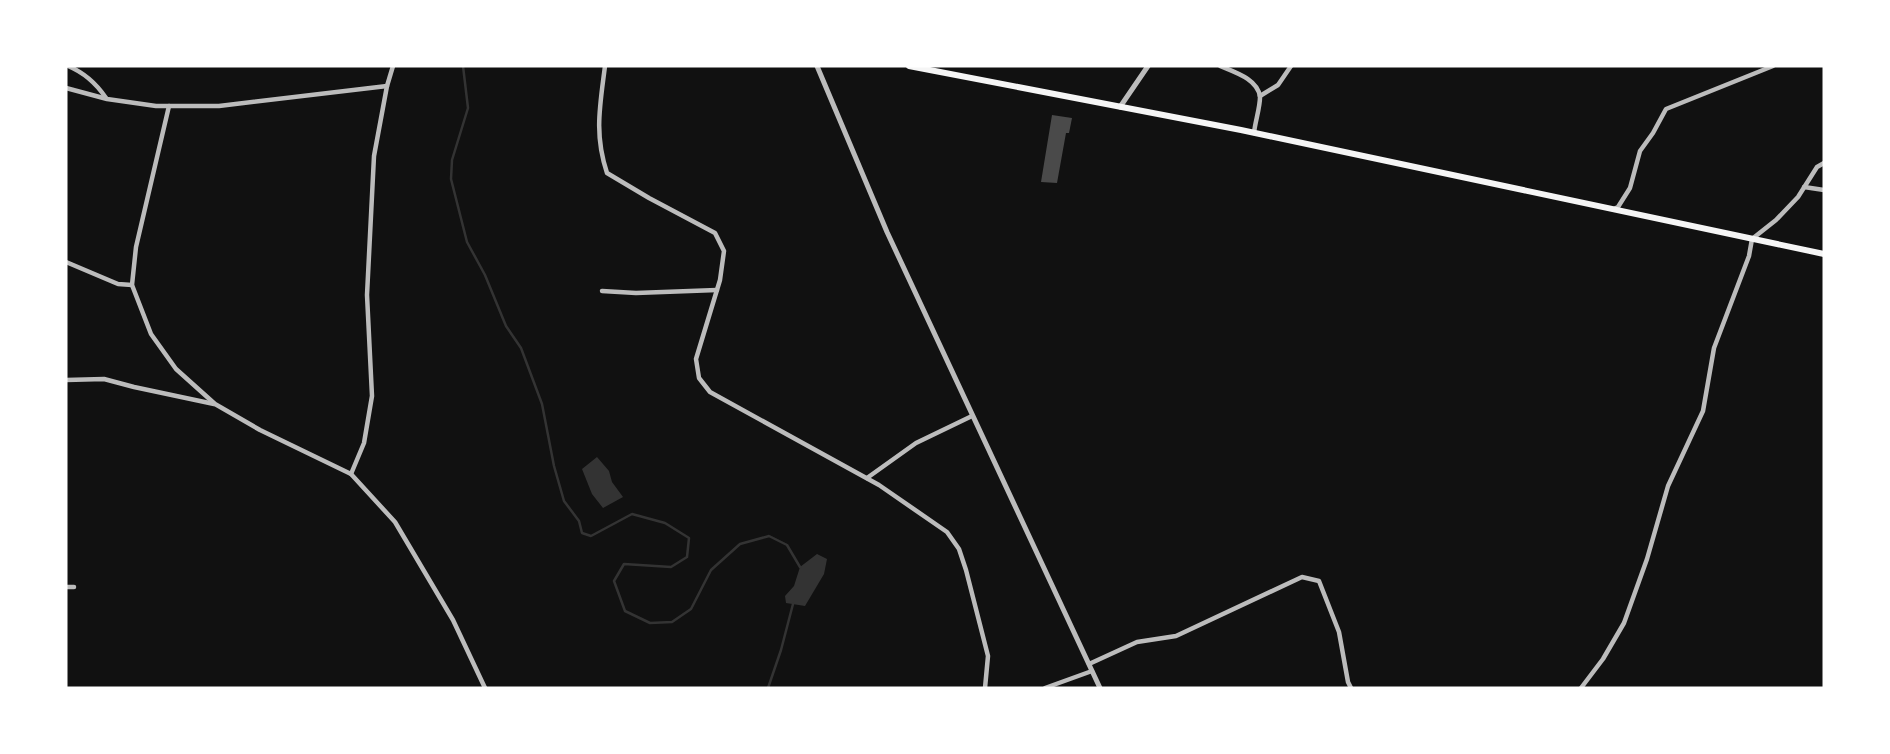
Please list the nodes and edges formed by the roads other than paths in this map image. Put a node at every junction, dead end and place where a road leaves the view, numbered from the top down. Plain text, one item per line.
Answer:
1 (68, 66) edge
2 (393, 66) edge
3 (606, 66) edge
4 (817, 66) edge
5 (909, 66) edge
6 (1148, 66) edge
7 (1220, 66) edge
8 (1291, 66) edge
9 (1773, 66) edge
10 (387, 86) junction
11 (66, 88) edge
12 (1260, 96) junction
13 (107, 98) junction
14 (169, 106) junction
15 (1120, 107) junction
16 (1254, 133) junction
17 (1824, 164) edge
18 (1804, 187) junction
19 (1824, 190) edge
20 (1613, 210) junction
21 (1752, 239) junction
22 (1824, 254) edge
23 (66, 262) edge
24 (132, 284) junction
25 (717, 290) junction
26 (602, 291) dead end
27 (66, 380) edge
28 (215, 404) junction
29 (972, 416) junction
30 (351, 474) junction
31 (867, 478) junction
32 (66, 587) edge
33 (74, 588) dead end
34 (1089, 664) junction
35 (1092, 671) junction
36 (485, 688) edge
37 (985, 688) edge
38 (1045, 688) edge
39 (1100, 688) edge
40 (1351, 688) edge
41 (1582, 688) edge

1 - 13 street
2 - 10 street
3 - 25 street
4 - 29 street
5 - 15 main road
6 - 15 street
7 - 12 street
8 - 12 street
9 - 20 street
10 - 14 street
10 - 30 street
11 - 13 street
12 - 16 street
13 - 14 street
14 - 24 street
15 - 16 main road
16 - 20 main road
17 - 18 street
18 - 19 street
18 - 21 street
20 - 21 main road
21 - 22 main road
21 - 41 street
23 - 24 street
24 - 28 street
25 - 26 street
25 - 31 street
27 - 28 street
28 - 30 street
29 - 31 street
29 - 34 street
30 - 36 street
31 - 37 street
32 - 33 street
34 - 35 street
34 - 40 street
35 - 38 street
35 - 39 street

